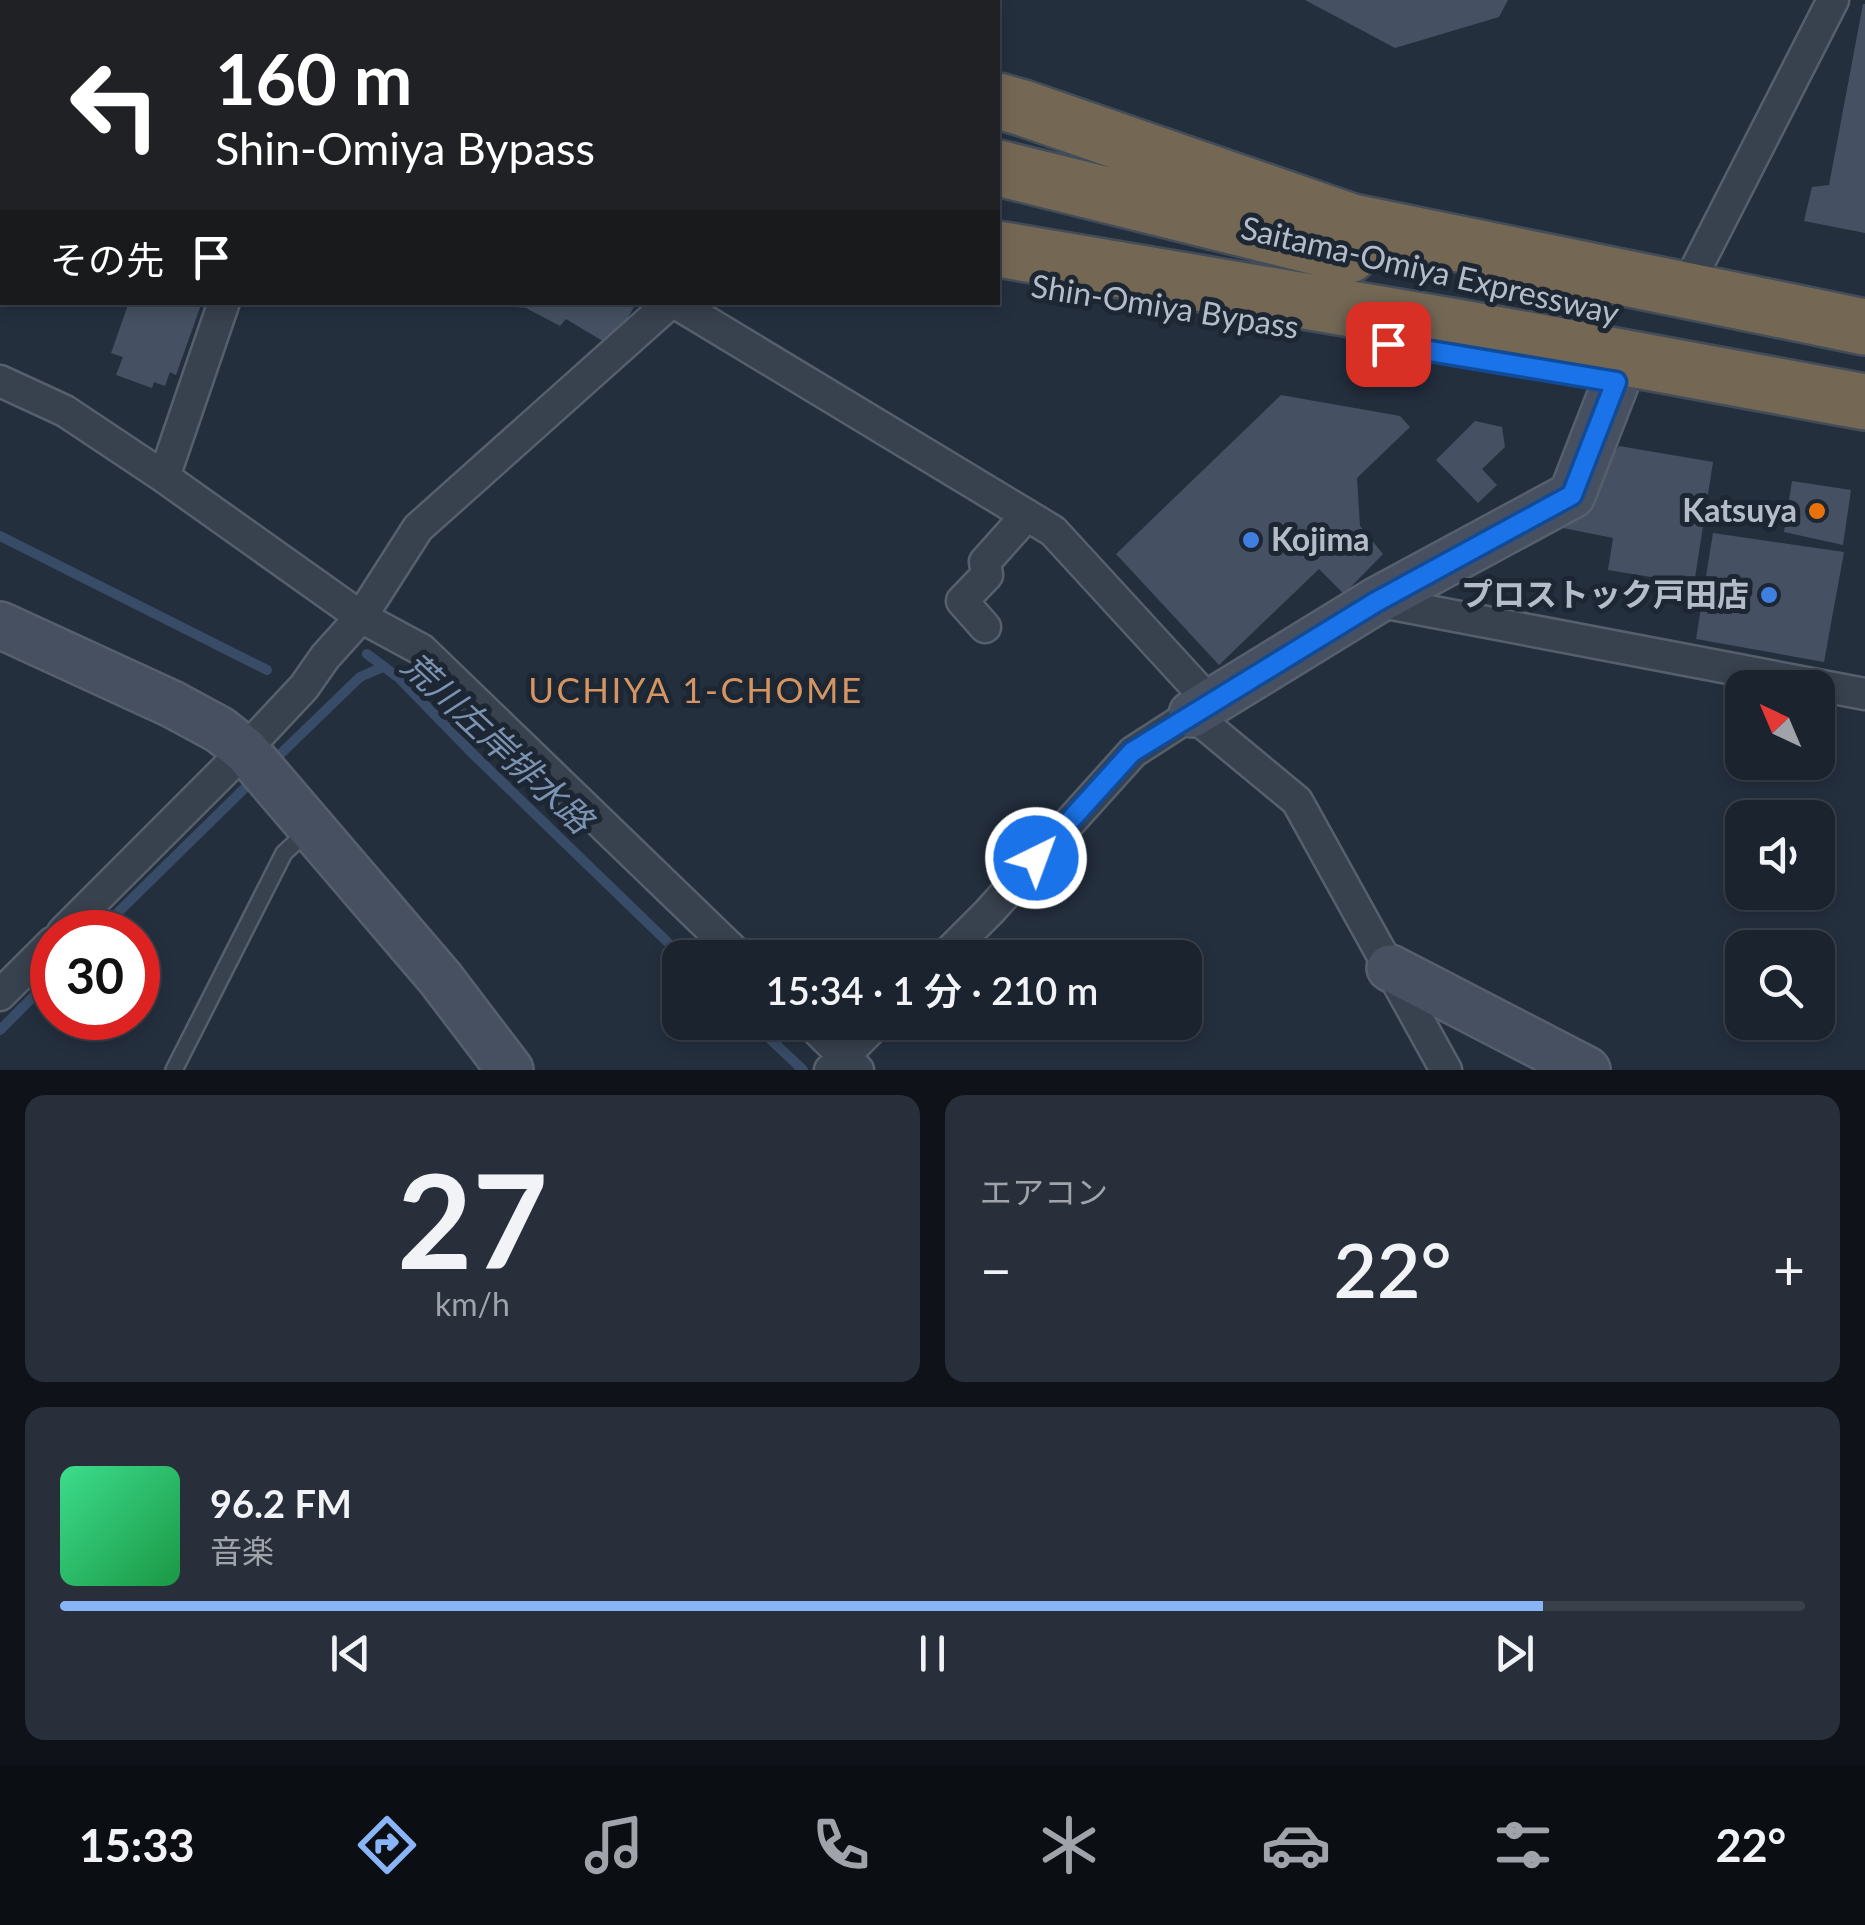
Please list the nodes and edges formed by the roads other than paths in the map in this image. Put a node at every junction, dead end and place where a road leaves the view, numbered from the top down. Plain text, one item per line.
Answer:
1 (1833, 0) edge
2 (1000, 102) edge
3 (1012, 170) edge
4 (1000, 249) edge
5 (1000, 280) edge
6 (1684, 292) junction
7 (223, 305) edge
8 (669, 305) edge
9 (677, 305) edge
10 (1865, 327) edge
11 (1865, 364) edge
12 (0, 380) edge
13 (1616, 382) junction
14 (1865, 402) edge
15 (1865, 427) edge
16 (164, 477) junction
17 (1027, 515) junction
18 (1376, 602) junction
19 (357, 622) junction
20 (0, 625) edge
21 (986, 627) dead end
22 (1865, 694) edge
23 (1200, 708) junction
24 (257, 764) junction
25 (312, 827) junction
26 (88, 910) edge
27 (722, 940) edge
28 (961, 940) edge
29 (30, 965) edge
30 (1390, 968) junction
31 (0, 995) edge
32 (822, 1040) edge
33 (863, 1040) edge
34 (499, 1062) edge
35 (841, 1066) edge
36 (174, 1070) edge
37 (1446, 1070) edge
38 (1587, 1070) edge

1 - 6 street
2 - 6 highway
3 - 11 highway, Saitama-Omiya Expressway
4 - 14 highway, Saitama-Omiya Expressway
5 - 13 highway, Shin-Omiya Bypass
6 - 10 highway
7 - 16 street
8 - 19 street
9 - 17 street
12 - 16 street
13 - 15 highway, Shin-Omiya Bypass
13 - 18 street
16 - 19 street
17 - 21 street
17 - 23 street
18 - 22 street
18 - 23 street
19 - 24 street
19 - 27 street
20 - 24 street
23 - 28 street
23 - 30 street
24 - 25 street
24 - 26 street
25 - 34 street
25 - 36 lane
29 - 31 street
30 - 37 street
30 - 38 street
32 - 35 street
33 - 35 street

